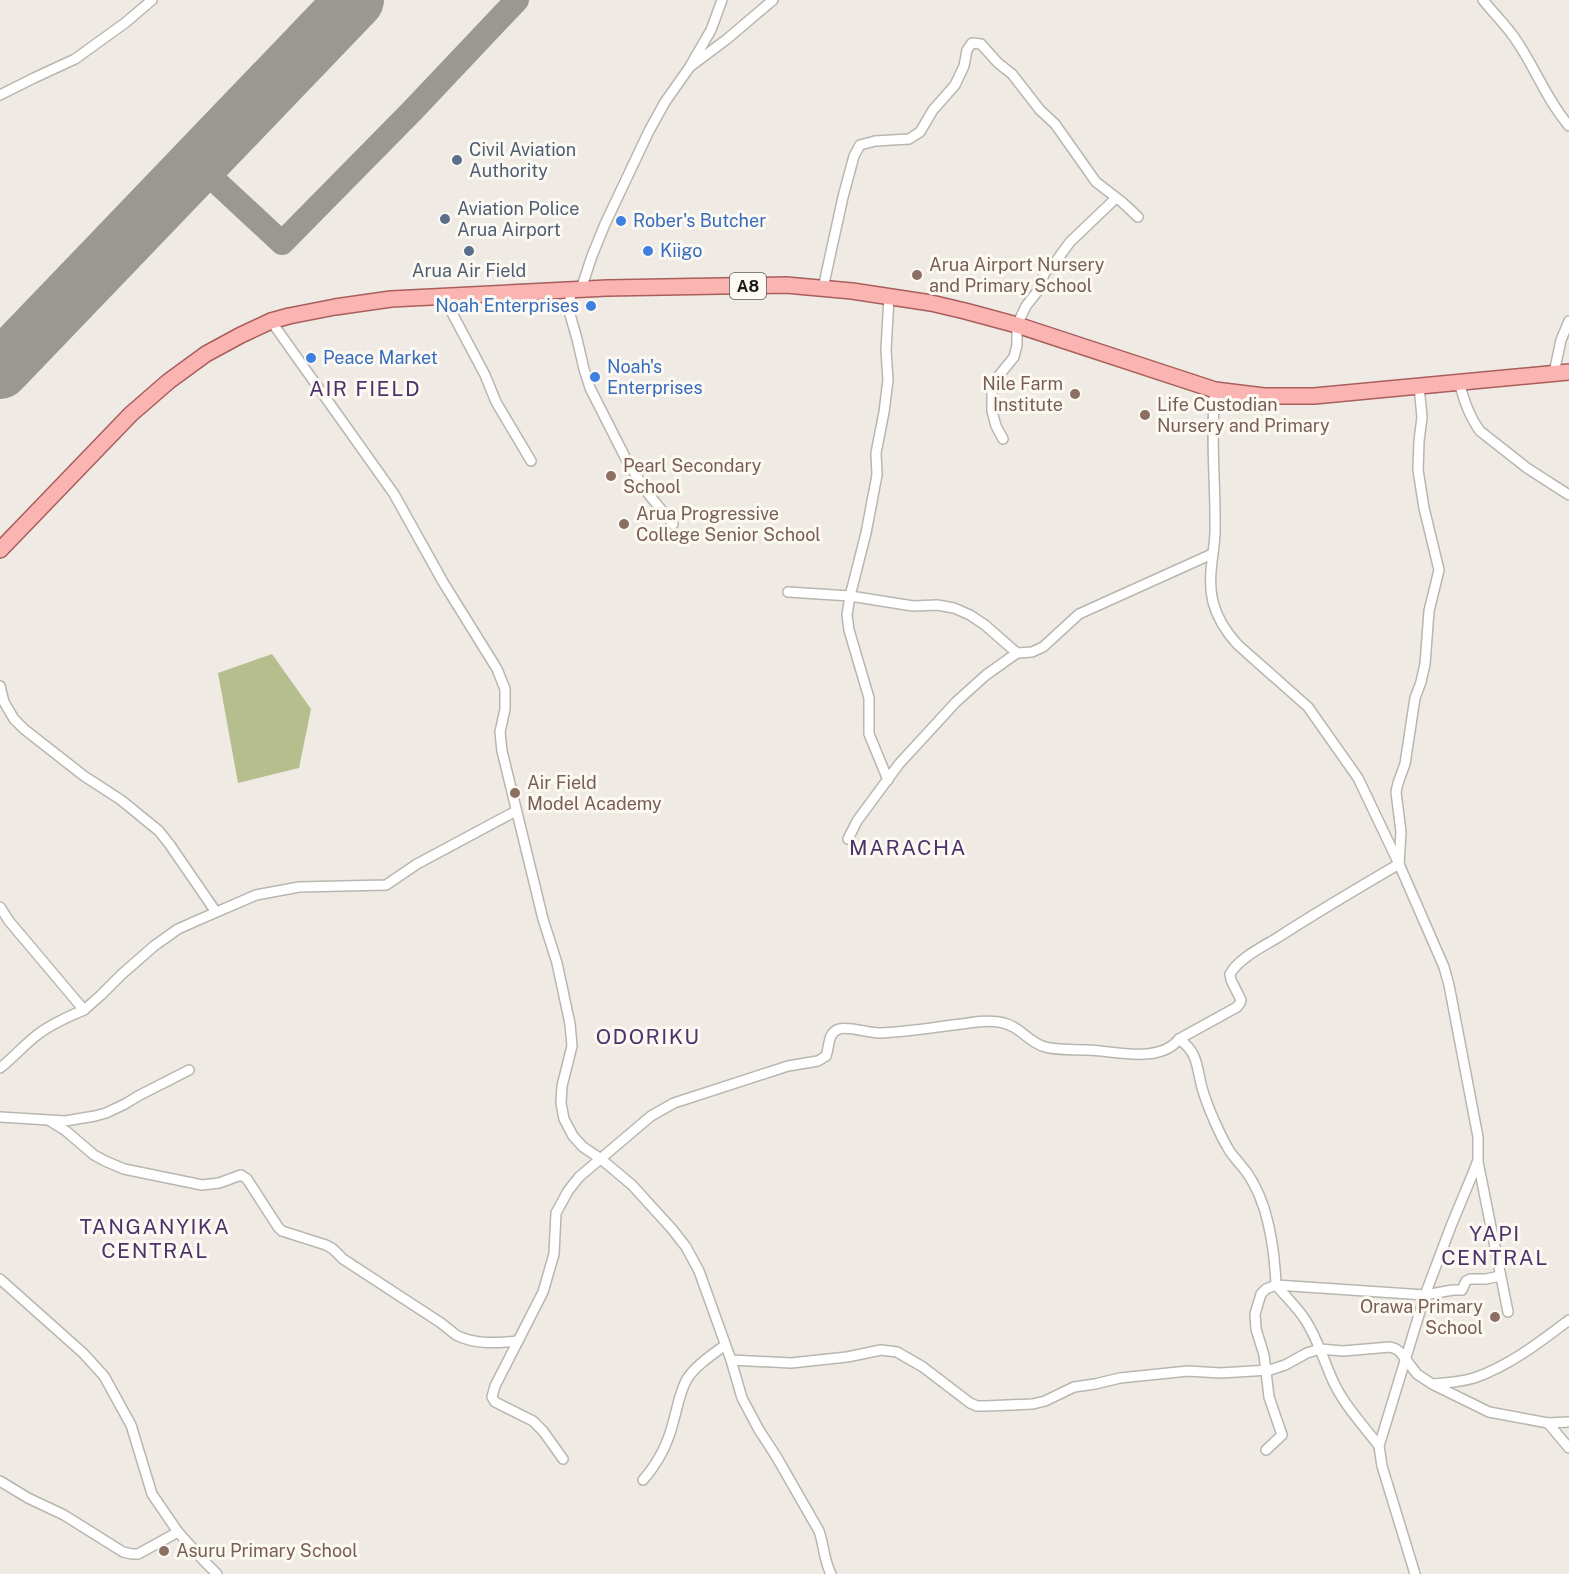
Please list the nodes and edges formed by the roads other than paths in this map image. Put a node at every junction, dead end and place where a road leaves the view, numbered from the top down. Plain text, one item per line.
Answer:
1 (152, 0) edge
2 (722, 0) edge
3 (773, 0) edge
4 (1483, 0) edge
5 (689, 68) junction
6 (0, 95) edge
7 (1569, 126) edge
8 (1116, 198) junction
9 (1138, 217) dead end
10 (823, 288) junction
11 (576, 290) junction
12 (443, 296) junction
13 (889, 297) junction
14 (271, 321) junction
15 (1569, 321) edge
16 (1017, 326) junction
17 (1562, 372) edge
18 (1459, 382) junction
19 (1419, 386) junction
20 (1215, 390) junction
21 (1003, 439) dead end
22 (531, 461) dead end
23 (1569, 495) edge
24 (673, 524) dead end
25 (0, 550) edge
26 (1212, 554) junction
27 (788, 592) dead end
28 (850, 596) junction
29 (1017, 653) junction
30 (0, 686) edge
31 (888, 780) junction
32 (516, 811) junction
33 (848, 839) dead end
34 (1399, 864) junction
35 (0, 907) edge
36 (216, 912) junction
37 (84, 1010) junction
38 (1179, 1039) junction
39 (0, 1068) edge
40 (189, 1070) dead end
41 (0, 1117) edge
42 (50, 1121) junction
43 (601, 1159) junction
44 (1478, 1160) junction
45 (1500, 1276) junction
46 (0, 1279) edge
47 (1276, 1285) junction
48 (1425, 1295) junction
49 (1508, 1312) dead end
50 (1569, 1320) edge
51 (518, 1341) junction
52 (725, 1345) junction
53 (1320, 1348) junction
54 (731, 1360) junction
55 (1405, 1360) junction
56 (1266, 1370) junction
57 (1432, 1384) junction
58 (1569, 1422) edge
59 (1548, 1423) junction
60 (1379, 1446) junction
61 (1569, 1448) edge
62 (1266, 1450) dead end
63 (563, 1459) dead end
64 (643, 1480) dead end
65 (0, 1481) edge
66 (178, 1532) junction
67 (217, 1574) edge
68 (831, 1574) edge
69 (1414, 1574) edge

1 - 6 street
2 - 5 street
3 - 5 street
4 - 7 street
5 - 11 street
8 - 9 street
8 - 10 street
8 - 16 street
10 - 11 main road, A8
10 - 13 main road, A8
11 - 12 main road, A8
11 - 24 street
12 - 14 main road, A8
12 - 22 street
13 - 16 main road, A8
13 - 28 street
14 - 25 main road, A8
14 - 32 street
15 - 17 street
16 - 20 main road, A8
16 - 21 street
17 - 18 main road, A8
18 - 19 main road, A8
18 - 23 street
19 - 20 main road, A8
19 - 34 street
20 - 26 street
26 - 29 street
26 - 34 street
27 - 28 street
28 - 29 street
28 - 31 street
29 - 31 street
30 - 36 street
31 - 33 street
32 - 36 street
32 - 43 street
34 - 38 street
34 - 44 street
35 - 37 street
36 - 37 street
37 - 39 street
38 - 43 street
38 - 47 street
40 - 42 street
41 - 42 street
42 - 51 street
43 - 51 street
43 - 52 street
44 - 45 street
44 - 48 street
45 - 48 street
45 - 49 street
46 - 66 street
47 - 48 street
47 - 53 street
47 - 56 street
48 - 55 street
50 - 57 street
51 - 63 street
52 - 54 street
52 - 64 street
53 - 55 street
53 - 56 street
53 - 60 street
54 - 56 street
54 - 68 street
55 - 57 street
55 - 60 street
56 - 62 street
57 - 59 street
58 - 59 street
59 - 61 street
60 - 69 street
65 - 66 street
66 - 67 street

